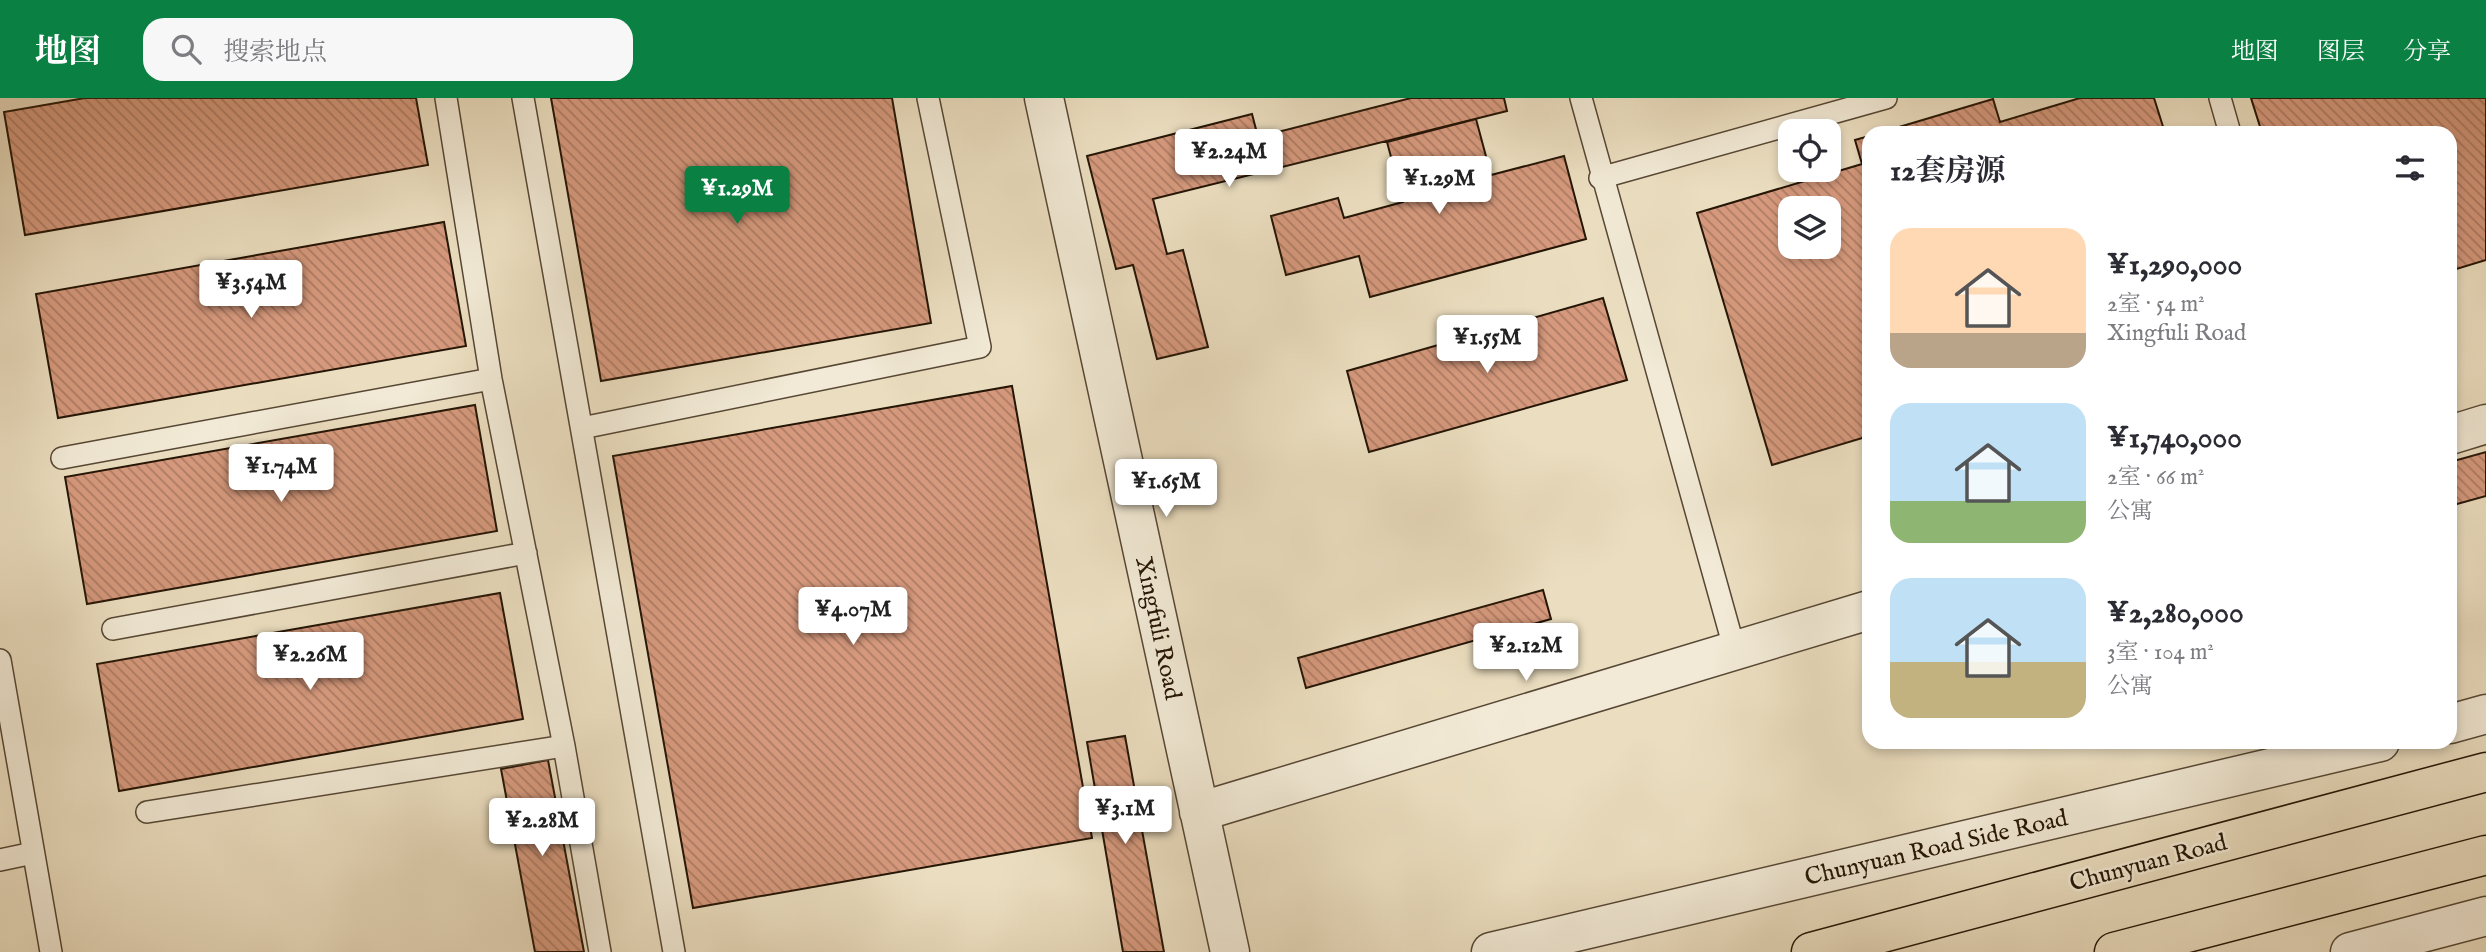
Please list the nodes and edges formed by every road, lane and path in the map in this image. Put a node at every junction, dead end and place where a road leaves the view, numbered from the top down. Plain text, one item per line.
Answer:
1 (446, 98) edge
2 (523, 98) edge
3 (928, 98) edge
4 (1044, 98) edge
5 (1581, 98) edge
6 (1886, 98) edge
7 (2220, 98) edge
8 (2228, 126) edge
9 (1600, 178) junction
10 (491, 379) junction
11 (2486, 424) edge
12 (582, 428) junction
13 (2457, 433) edge
14 (62, 458) dead end
15 (526, 553) junction
16 (1862, 612) edge
17 (113, 629) dead end
18 (1735, 651) junction
19 (0, 660) edge
20 (2486, 715) edge
21 (2457, 722) edge
22 (564, 746) junction
23 (2350, 749) edge
24 (2486, 772) edge
25 (147, 812) dead end
26 (1199, 812) junction
27 (33, 853) junction
28 (2486, 855) edge
29 (0, 860) edge
30 (2486, 916) edge
31 (51, 952) edge
32 (600, 952) edge
33 (674, 952) edge
34 (1230, 952) edge
35 (1491, 952) edge
36 (1811, 952) edge
37 (2114, 952) edge
38 (2350, 952) edge

1 - 10 lane
2 - 12 lane
3 - 12 lane
4 - 26 street, Xingfuli Road
5 - 9 lane
6 - 9 lane
7 - 8 lane
9 - 18 lane
10 - 14 lane
10 - 15 lane
11 - 13 street
12 - 33 lane
15 - 17 lane
15 - 22 lane
16 - 18 street
18 - 26 street
19 - 27 lane
20 - 21 street
22 - 25 lane
22 - 32 lane
23 - 35 street, Chunyuan Road Side Road
24 - 36 main road, Chunyuan Road
26 - 34 street, Xingfuli Road
27 - 29 lane
27 - 31 lane
28 - 37 main road
30 - 38 street

